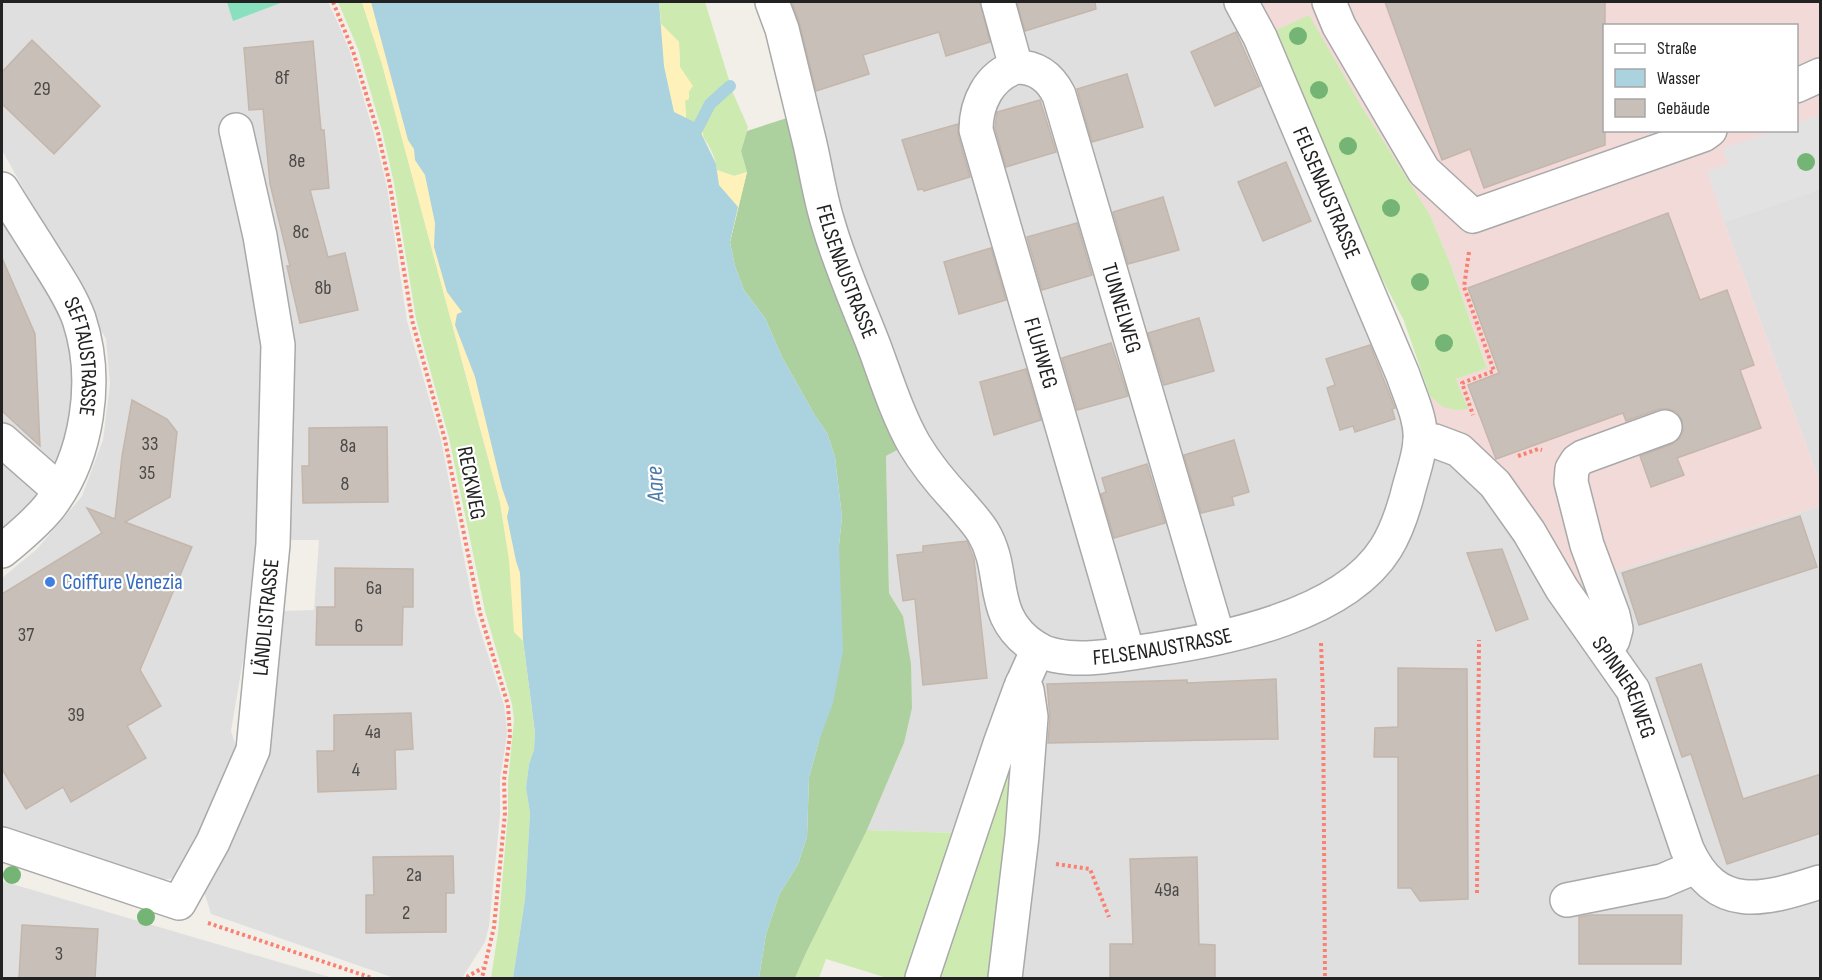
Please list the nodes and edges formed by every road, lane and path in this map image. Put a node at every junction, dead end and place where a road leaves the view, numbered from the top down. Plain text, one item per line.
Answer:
1 (333, 2) edge
2 (772, 2) edge
3 (998, 2) edge
4 (1241, 2) edge
5 (1329, 2) edge
6 (1016, 67) junction
7 (1821, 75) edge
8 (1798, 86) edge
9 (236, 130) dead end
10 (1707, 132) edge
11 (2, 189) edge
12 (1464, 287) dead end
13 (1472, 410) dead end
14 (1665, 427) dead end
15 (2, 440) edge
16 (1420, 441) junction
17 (59, 490) junction
18 (2, 551) edge
19 (1319, 603) junction
20 (1218, 637) junction
21 (1479, 640) dead end
22 (1604, 646) junction
23 (1038, 649) junction
24 (1128, 653) junction
25 (1022, 684) junction
26 (2, 844) edge
27 (1057, 864) dead end
28 (1695, 867) junction
29 (1821, 882) edge
30 (1478, 893) dead end
31 (1566, 900) dead end
32 (179, 903) junction
33 (1108, 917) dead end
34 (483, 968) junction
35 (365, 977) edge
36 (372, 978) edge
37 (468, 978) edge
38 (482, 978) edge
39 (921, 978) edge
40 (1005, 978) edge
41 (1325, 978) edge

1 - 34 path, RECKWEG
2 - 23 street, FELSENAUSTRASSE
3 - 6 street
4 - 16 street, FELSENAUSTRASSE
5 - 10 street
6 - 20 street, TUNNELWEG
6 - 24 street, FLUHWEG
7 - 8 street
9 - 32 street, LÄNDLISTRASSE
11 - 17 street, SEFTAUSTRASSE
12 - 13 path
14 - 22 street
15 - 17 street
16 - 19 street, FELSENAUSTRASSE
16 - 22 street, SPINNEREIWEG
17 - 18 street, SEFTAUSTRASSE
19 - 20 street, FELSENAUSTRASSE
19 - 41 path
20 - 24 street, FELSENAUSTRASSE
21 - 30 path
22 - 28 street, SPINNEREIWEG
23 - 24 street, FELSENAUSTRASSE
23 - 25 street
25 - 39 street
25 - 40 street
26 - 32 street
27 - 33 path
28 - 29 street, SPINNEREIWEG
28 - 31 street
32 - 35 path
34 - 37 path
34 - 38 path, RECKWEG
35 - 36 path

